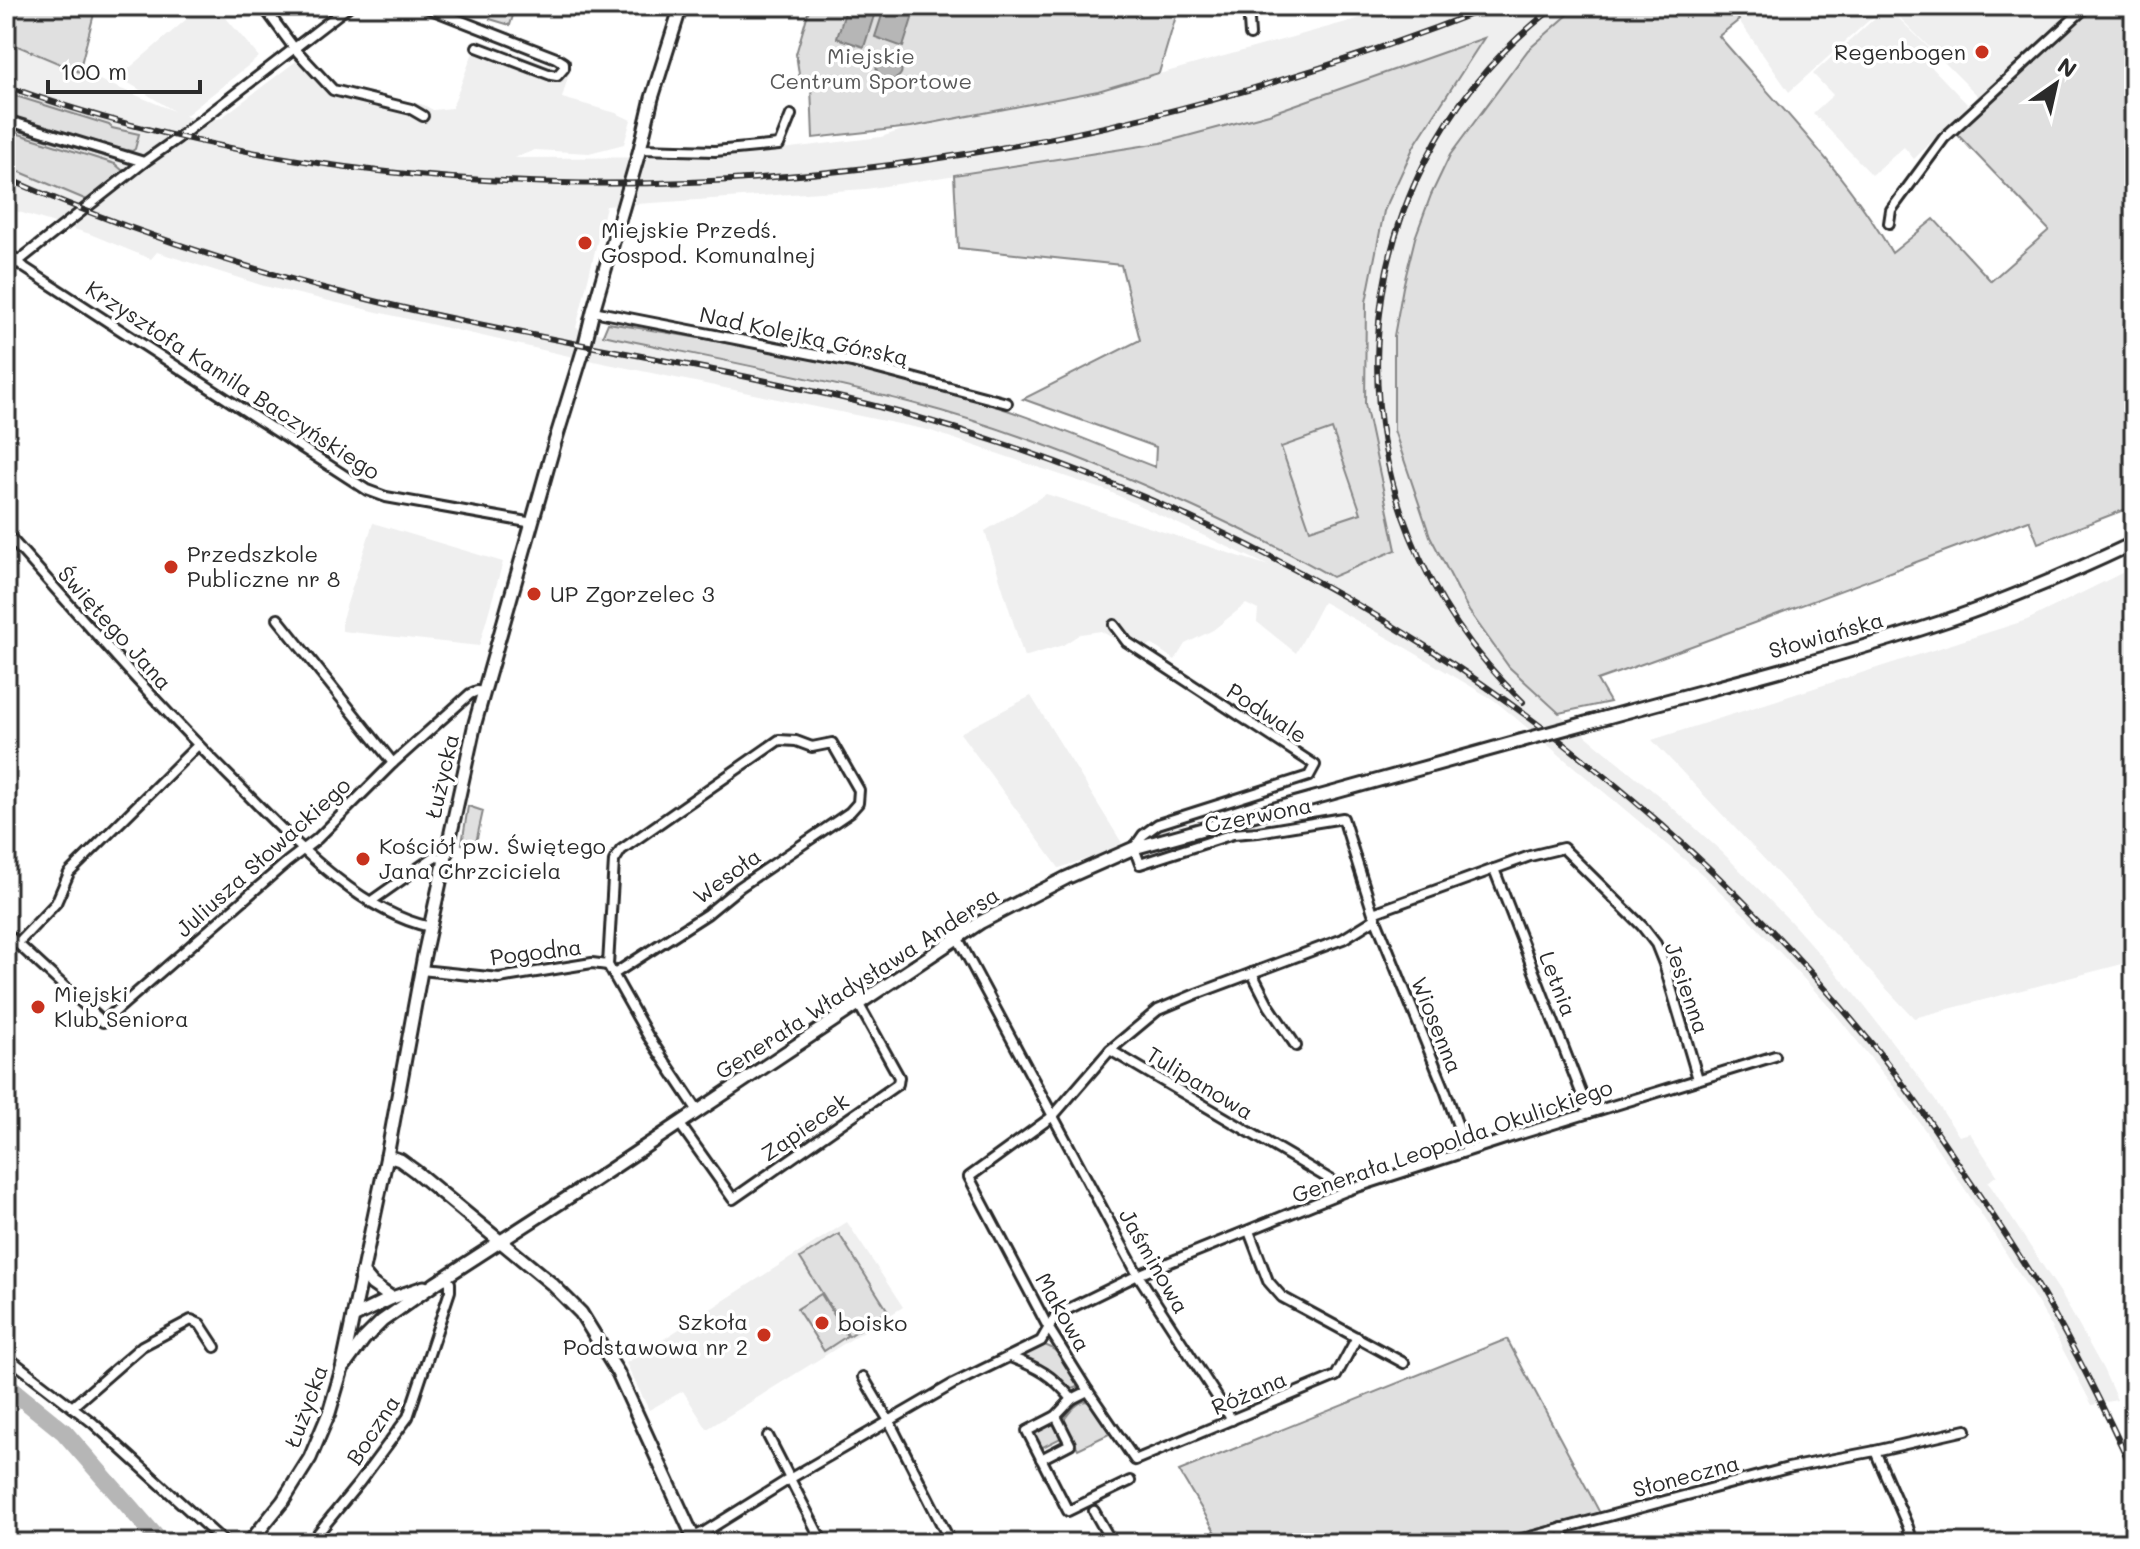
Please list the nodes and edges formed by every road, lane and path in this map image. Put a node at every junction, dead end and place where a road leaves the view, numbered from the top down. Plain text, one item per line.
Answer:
1 (263, 6) edge
2 (349, 6) edge
3 (423, 6) edge
4 (681, 6) edge
5 (1248, 6) edge
6 (2087, 6) edge
7 (1250, 35) dead end
8 (477, 47) dead end
9 (294, 48) junction
10 (791, 115) dead end
11 (423, 116) dead end
12 (6, 120) edge
13 (640, 149) junction
14 (144, 162) junction
15 (1889, 223) dead end
16 (6, 251) edge
17 (18, 262) junction
18 (6, 271) edge
19 (593, 311) junction
20 (1007, 403) dead end
21 (533, 523) junction
22 (6, 533) edge
23 (2134, 543) edge
24 (278, 619) dead end
25 (1114, 625) dead end
26 (483, 692) junction
27 (1520, 741) joint
28 (198, 745) junction
29 (393, 763) junction
30 (858, 803) joint
31 (1134, 848) junction
32 (302, 850) junction
33 (444, 858) junction
34 (1494, 869) junction
35 (370, 902) junction
36 (1374, 916) junction
37 (430, 927) junction
38 (6, 933) edge
39 (957, 937) junction
40 (17, 944) junction
41 (608, 965) junction
42 (421, 970) junction
43 (1252, 973) junction
44 (614, 974) junction
45 (858, 1003) junction
46 (1296, 1046) dead end
47 (1110, 1050) junction
48 (1775, 1056) dead end
49 (1698, 1079) junction
50 (698, 1111) junction
51 (1589, 1113) junction
52 (1053, 1116) junction
53 (679, 1123) junction
54 (1467, 1151) junction
55 (387, 1156) junction
56 (1348, 1190) junction
57 (1249, 1231) junction
58 (501, 1243) junction
59 (362, 1272) junction
60 (1138, 1275) junction
61 (441, 1280) junction
62 (392, 1298) junction
63 (353, 1317) junction
64 (386, 1318) junction
65 (1048, 1327) junction
66 (1357, 1337) junction
67 (215, 1347) dead end
68 (6, 1356) edge
69 (1010, 1357) junction
70 (1404, 1363) dead end
71 (342, 1369) junction
72 (863, 1377) dead end
73 (1088, 1391) junction
74 (1072, 1399) junction
75 (72, 1407) junction
76 (1056, 1416) junction
77 (1232, 1420) junction
78 (889, 1421) junction
79 (1966, 1430) dead end
80 (768, 1436) dead end
81 (1875, 1451) junction
82 (1041, 1459) junction
83 (1135, 1460) joint
84 (791, 1478) junction
85 (1130, 1481) dead end
86 (1094, 1511) dead end
87 (1562, 1528) junction
88 (695, 1540) edge
89 (225, 1543) edge
90 (249, 1543) edge
91 (310, 1543) edge
92 (681, 1543) edge
93 (823, 1543) edge
94 (951, 1543) edge
95 (1112, 1543) edge
96 (1508, 1543) edge
97 (1567, 1543) edge
98 (1913, 1543) edge

1 - 9 street
2 - 9 street
3 - 8 street
4 - 13 street, Łużycka
5 - 7 street
6 - 15 street
9 - 11 street
9 - 14 street
10 - 13 street
12 - 14 street
13 - 19 street, Łużycka
14 - 17 street
16 - 17 street, Krzysztofa Kamila Baczyńskiego
17 - 18 street
17 - 21 street, Krzysztofa Kamila Baczyńskiego
19 - 20 street, Nad Kolejką Górską
19 - 21 street, Łużycka
21 - 26 street, Łużycka
22 - 28 street, Świętego Jana
23 - 27 street, Słowiańska, bridge
24 - 29 street
25 - 31 street, Podwale
26 - 29 street, Juliusza Słowackiego
26 - 33 street, Łużycka
27 - 31 street, Generała Władysława Andersa
28 - 32 street, Świętego Jana
28 - 40 street
29 - 32 street, Juliusza Słowackiego
30 - 41 street, Pogodna
30 - 44 street, Wesoła
31 - 36 street, Czerwona
31 - 39 street, Generała Władysława Andersa
32 - 35 street, Świętego Jana
32 - 40 street, Juliusza Słowackiego
33 - 35 street
33 - 37 street, Łużycka
34 - 36 street
34 - 49 street, Jesienna
34 - 51 street, Letnia
35 - 37 street, Świętego Jana
36 - 43 street
36 - 54 street, Wiosenna
37 - 42 street, Łużycka
38 - 40 street
39 - 45 street, Generała Władysława Andersa
39 - 52 street, Jaśminowa
41 - 42 street, Pogodna
41 - 44 street, Pogodna
42 - 55 street, Łużycka
43 - 46 street
43 - 47 street
44 - 50 street, Pogodna
45 - 50 street, Generała Władysława Andersa
45 - 53 street, Zapiecek
47 - 52 street
47 - 56 street, Tulipanowa
48 - 49 street, Generała Leopolda Okulickiego
49 - 51 street, Generała Leopolda Okulickiego
50 - 53 street, Generała Władysława Andersa
51 - 54 street, Generała Leopolda Okulickiego
52 - 60 street, Jaśminowa
52 - 65 street, Makowa
53 - 58 street, Generała Władysława Andersa
54 - 56 street, Generała Leopolda Okulickiego
55 - 58 street
55 - 59 street, Łużycka
56 - 57 street, Generała Leopolda Okulickiego
57 - 60 street, Generała Leopolda Okulickiego
57 - 66 street
58 - 61 street, Generała Władysława Andersa
58 - 88 street
59 - 62 street
59 - 63 street, Łużycka
60 - 65 street, Generała Leopolda Okulickiego
60 - 77 street, Jaśminowa
61 - 62 street, Generała Władysława Andersa
61 - 64 street, Generała Władysława Andersa
61 - 91 street, Boczna
62 - 63 street, Generała Władysława Andersa
63 - 64 street
63 - 71 street, Łużycka
64 - 71 street, Generała Władysława Andersa
65 - 69 street, Generała Leopolda Okulickiego
65 - 73 street, Makowa
66 - 70 street
66 - 77 street, Różana
67 - 75 street
68 - 75 street
69 - 74 street
69 - 78 street, Generała Leopolda Okulickiego
71 - 90 street, Łużycka
72 - 78 street
73 - 74 street
73 - 83 street, Makowa
74 - 76 street
75 - 89 street
76 - 82 street
76 - 82 street
77 - 83 street, Różana
78 - 84 street, Generała Leopolda Okulickiego
78 - 94 street
79 - 81 street, Słoneczna
80 - 84 street
81 - 87 street, Słoneczna
81 - 98 street
82 - 85 street
84 - 88 street, Generała Leopolda Okulickiego
84 - 93 street
86 - 95 street
87 - 96 street, Słoneczna
87 - 97 street
88 - 92 street, Generała Leopolda Okulickiego

